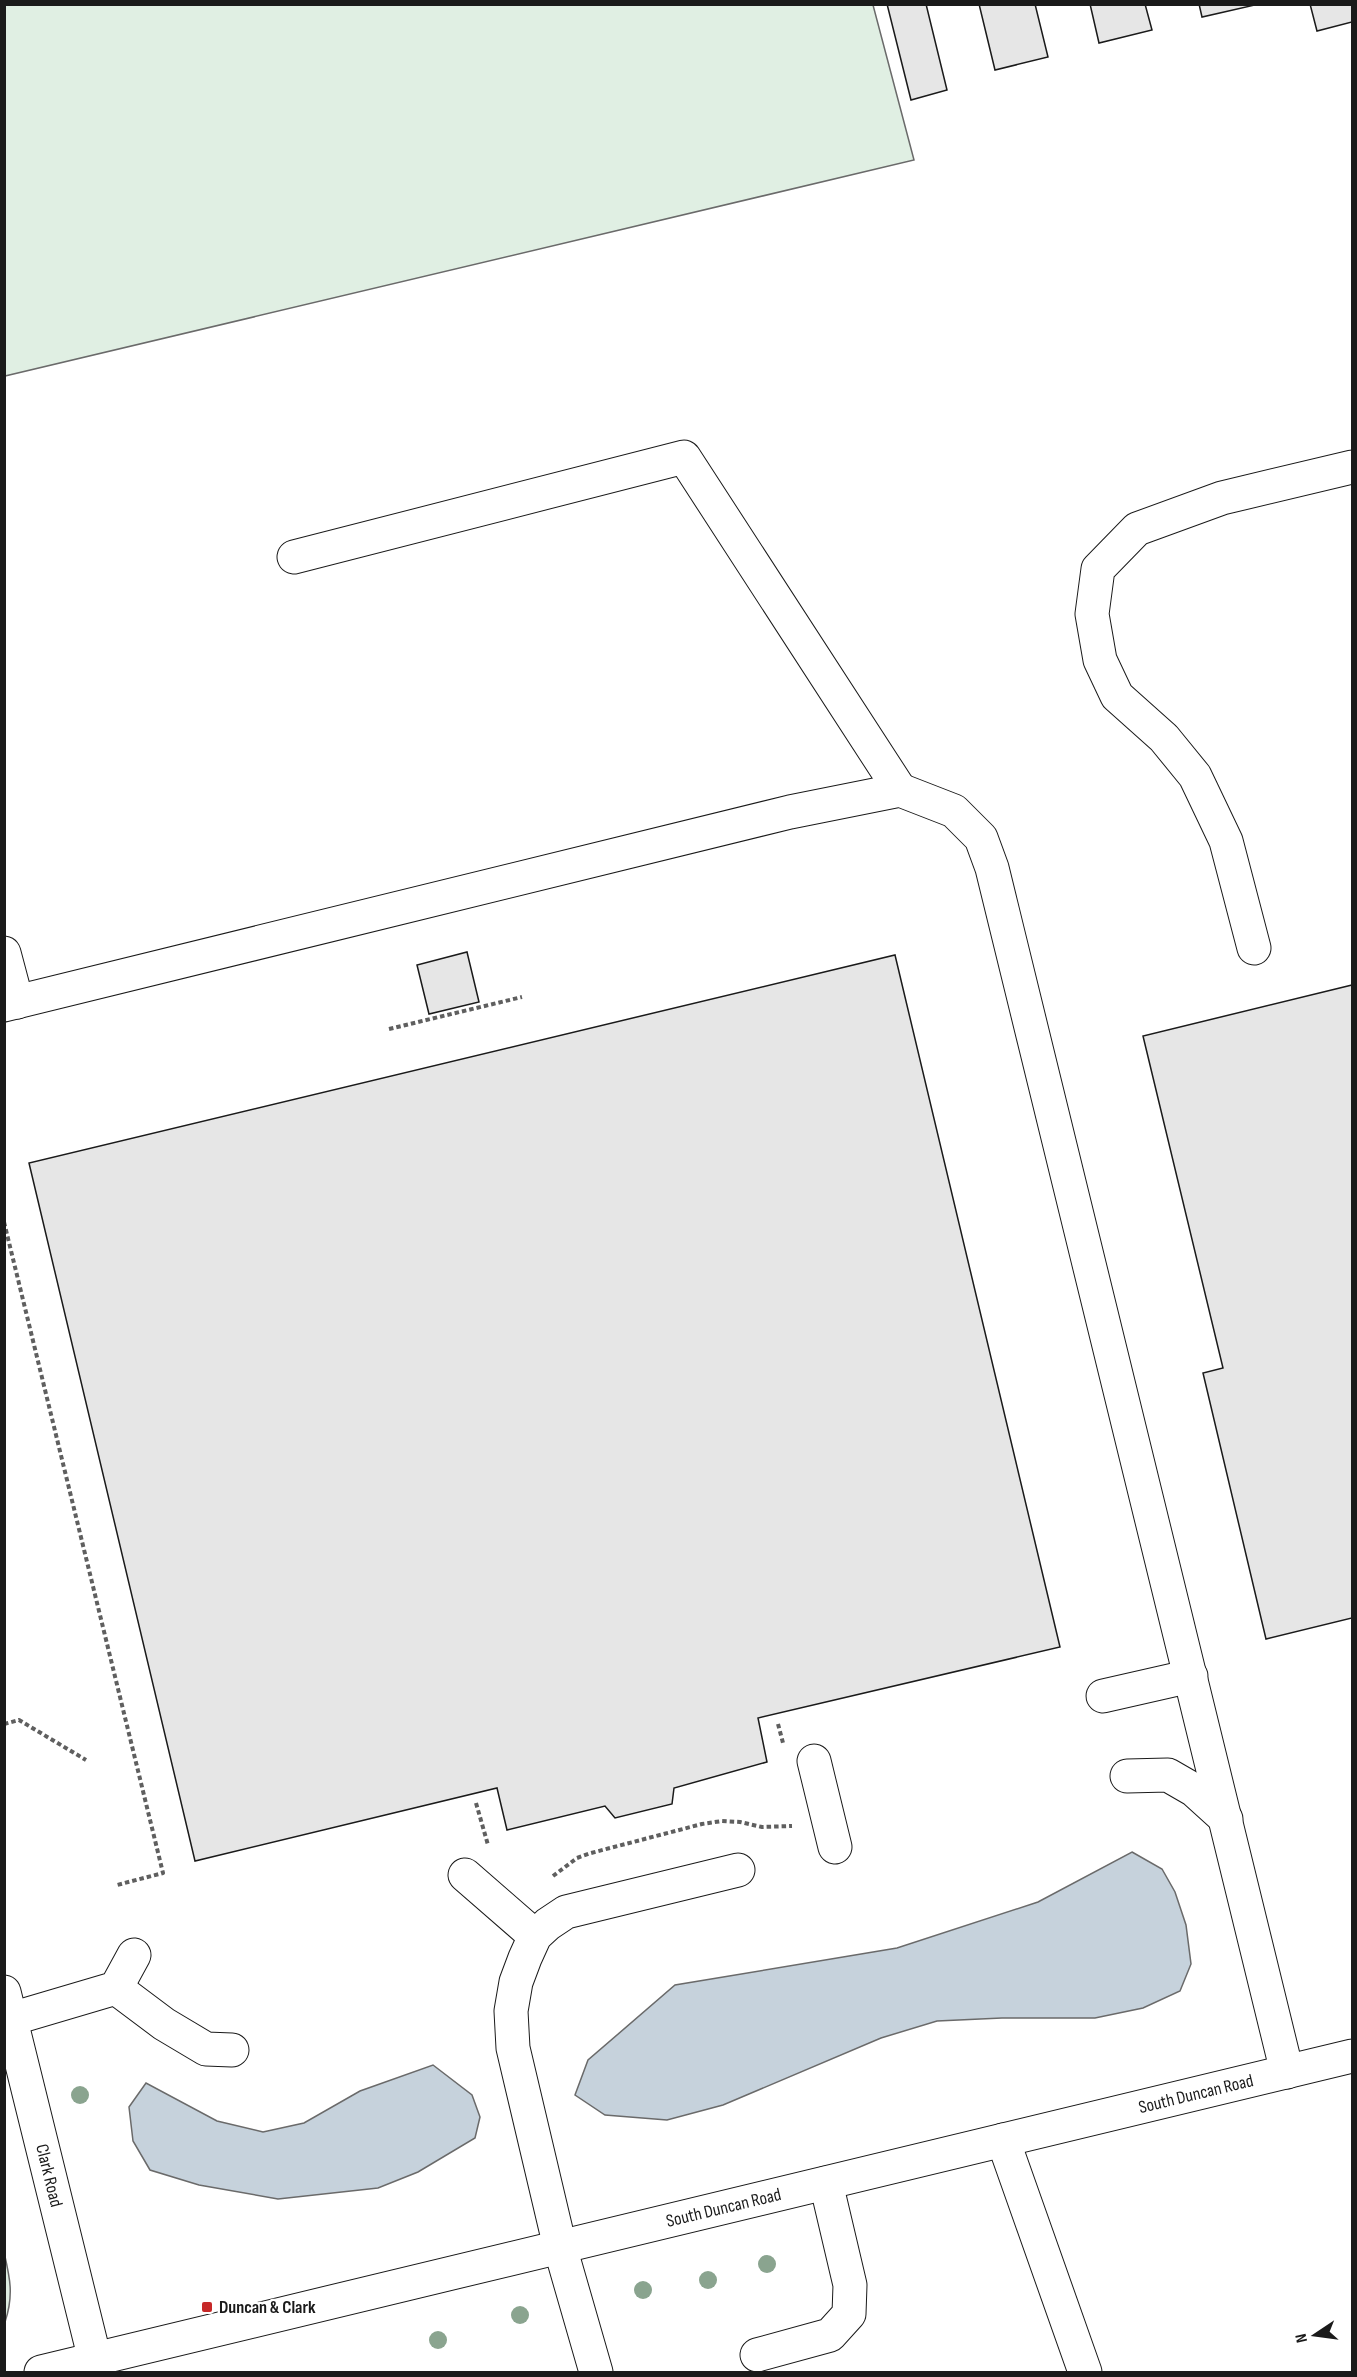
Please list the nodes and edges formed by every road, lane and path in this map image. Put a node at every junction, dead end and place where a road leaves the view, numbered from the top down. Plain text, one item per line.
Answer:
1 (1353, 467) edge
2 (294, 557) dead end
3 (900, 790) junction
4 (1254, 948) dead end
5 (4, 953) edge
6 (522, 997) dead end
7 (10, 1004) edge
8 (389, 1029) dead end
9 (4, 1222) edge
10 (1191, 1676) junction
11 (1103, 1696) dead end
12 (4, 1724) edge
13 (778, 1724) dead end
14 (784, 1746) dead end
15 (86, 1760) dead end
16 (814, 1761) dead end
17 (1127, 1776) dead end
18 (476, 1803) dead end
19 (1226, 1819) junction
20 (796, 1825) dead end
21 (835, 1847) dead end
22 (490, 1853) dead end
23 (738, 1870) dead end
24 (465, 1875) dead end
25 (551, 1877) dead end
26 (117, 1885) dead end
27 (535, 1936) junction
28 (134, 1955) dead end
29 (116, 1988) junction
30 (8, 2006) edge
31 (232, 2050) dead end
32 (1353, 2056) edge
33 (1287, 2072) junction
34 (1003, 2140) junction
35 (826, 2183) junction
36 (560, 2247) junction
37 (757, 2355) dead end
38 (96, 2366) edge
39 (41, 2373) edge
40 (596, 2373) edge
41 (1085, 2373) edge

1 - 4 main road
2 - 3 main road
3 - 7 main road
3 - 10 main road
5 - 7 main road
6 - 8 path
9 - 26 path
10 - 11 main road
10 - 19 main road
12 - 15 path
13 - 14 path
16 - 21 main road
17 - 19 main road
18 - 22 path
19 - 33 main road
20 - 25 path
23 - 27 main road
24 - 27 main road
27 - 36 main road
28 - 29 main road
29 - 30 main road
29 - 31 main road
30 - 38 main road, Clark Road
32 - 33 main road, South Duncan Road
33 - 34 main road, South Duncan Road
34 - 35 main road, South Duncan Road
34 - 41 main road
35 - 36 main road, South Duncan Road
35 - 37 main road
36 - 38 main road, South Duncan Road
36 - 40 main road
38 - 39 main road, South Duncan Road

